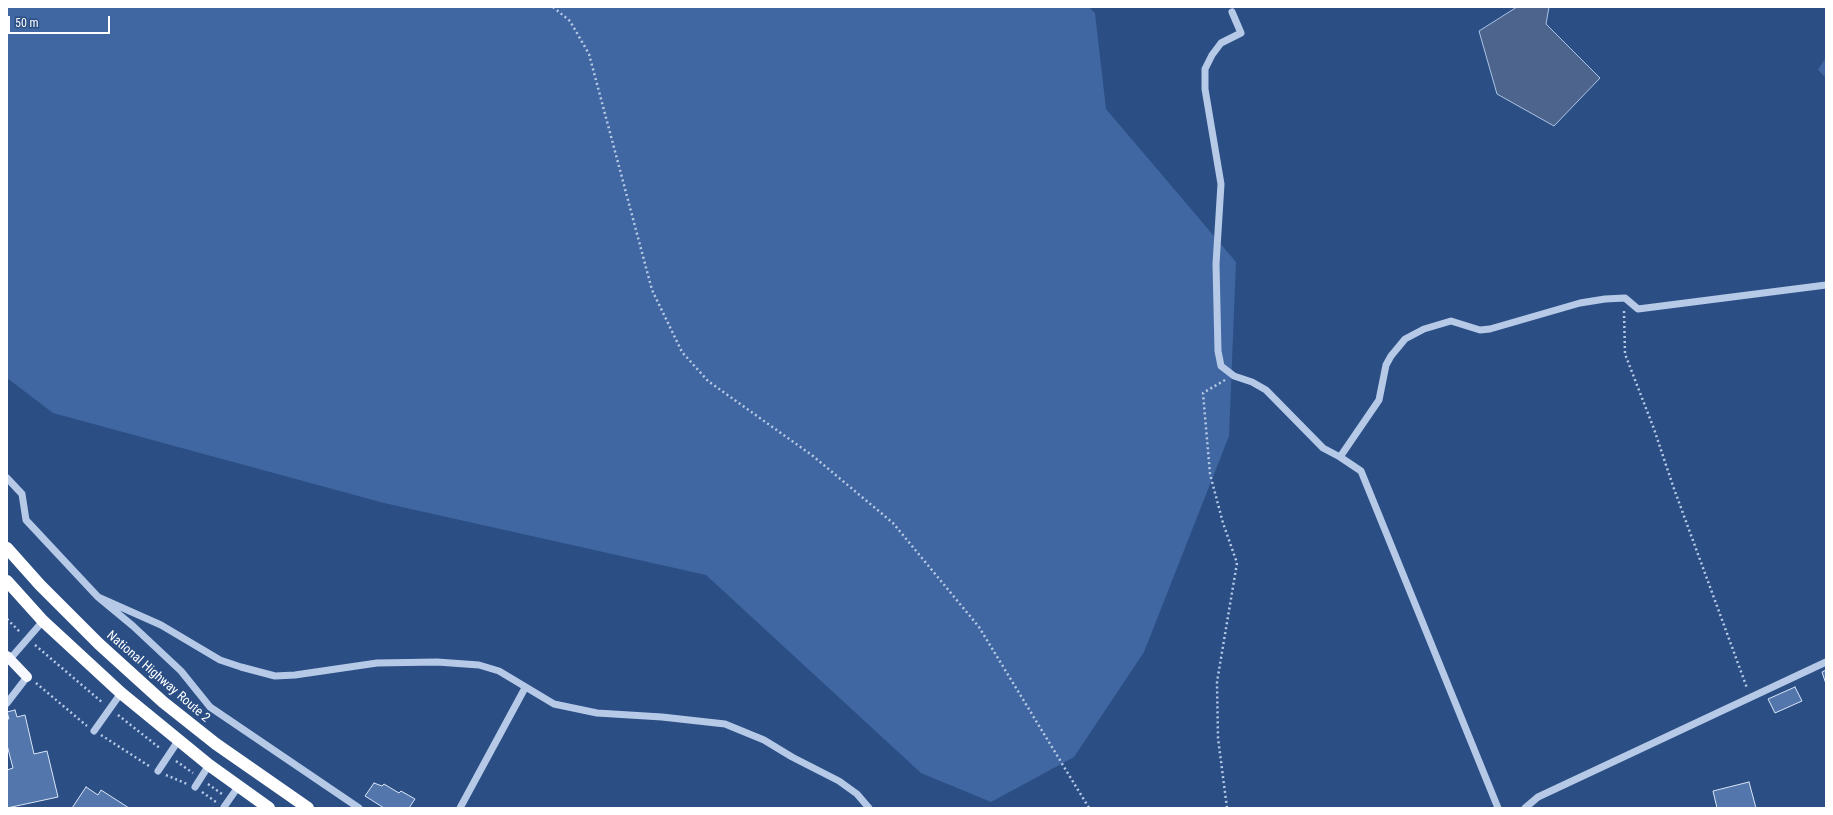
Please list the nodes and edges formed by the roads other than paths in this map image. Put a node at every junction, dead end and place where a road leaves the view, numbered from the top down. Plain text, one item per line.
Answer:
1 (1232, 12) dead end
2 (1826, 285) edge
3 (1340, 457) junction
4 (7, 478) edge
5 (7, 548) edge
6 (7, 581) edge
7 (98, 597) junction
8 (43, 621) junction
9 (8, 658) edge
10 (1826, 662) edge
11 (27, 677) joint
12 (525, 688) junction
13 (121, 693) junction
14 (7, 702) edge
15 (94, 731) road end
16 (178, 741) junction
17 (209, 765) junction
18 (158, 771) road end
19 (196, 787) road end
20 (238, 787) junction
21 (224, 808) edge
22 (269, 808) edge
23 (308, 808) edge
24 (359, 808) edge
25 (460, 808) edge
26 (869, 808) edge
27 (1498, 808) edge
28 (1525, 808) edge

1 - 3 street
2 - 3 street
3 - 27 street
4 - 7 street
5 - 23 highway, National Highway Route 2
6 - 8 highway
7 - 12 street
7 - 24 street
8 - 9 street
8 - 13 highway
9 - 11 main road
10 - 28 street
11 - 14 street
12 - 25 street
12 - 26 street
13 - 15 street
13 - 16 highway
16 - 17 highway
16 - 18 street
17 - 19 street
17 - 20 highway
20 - 21 street
20 - 22 highway

